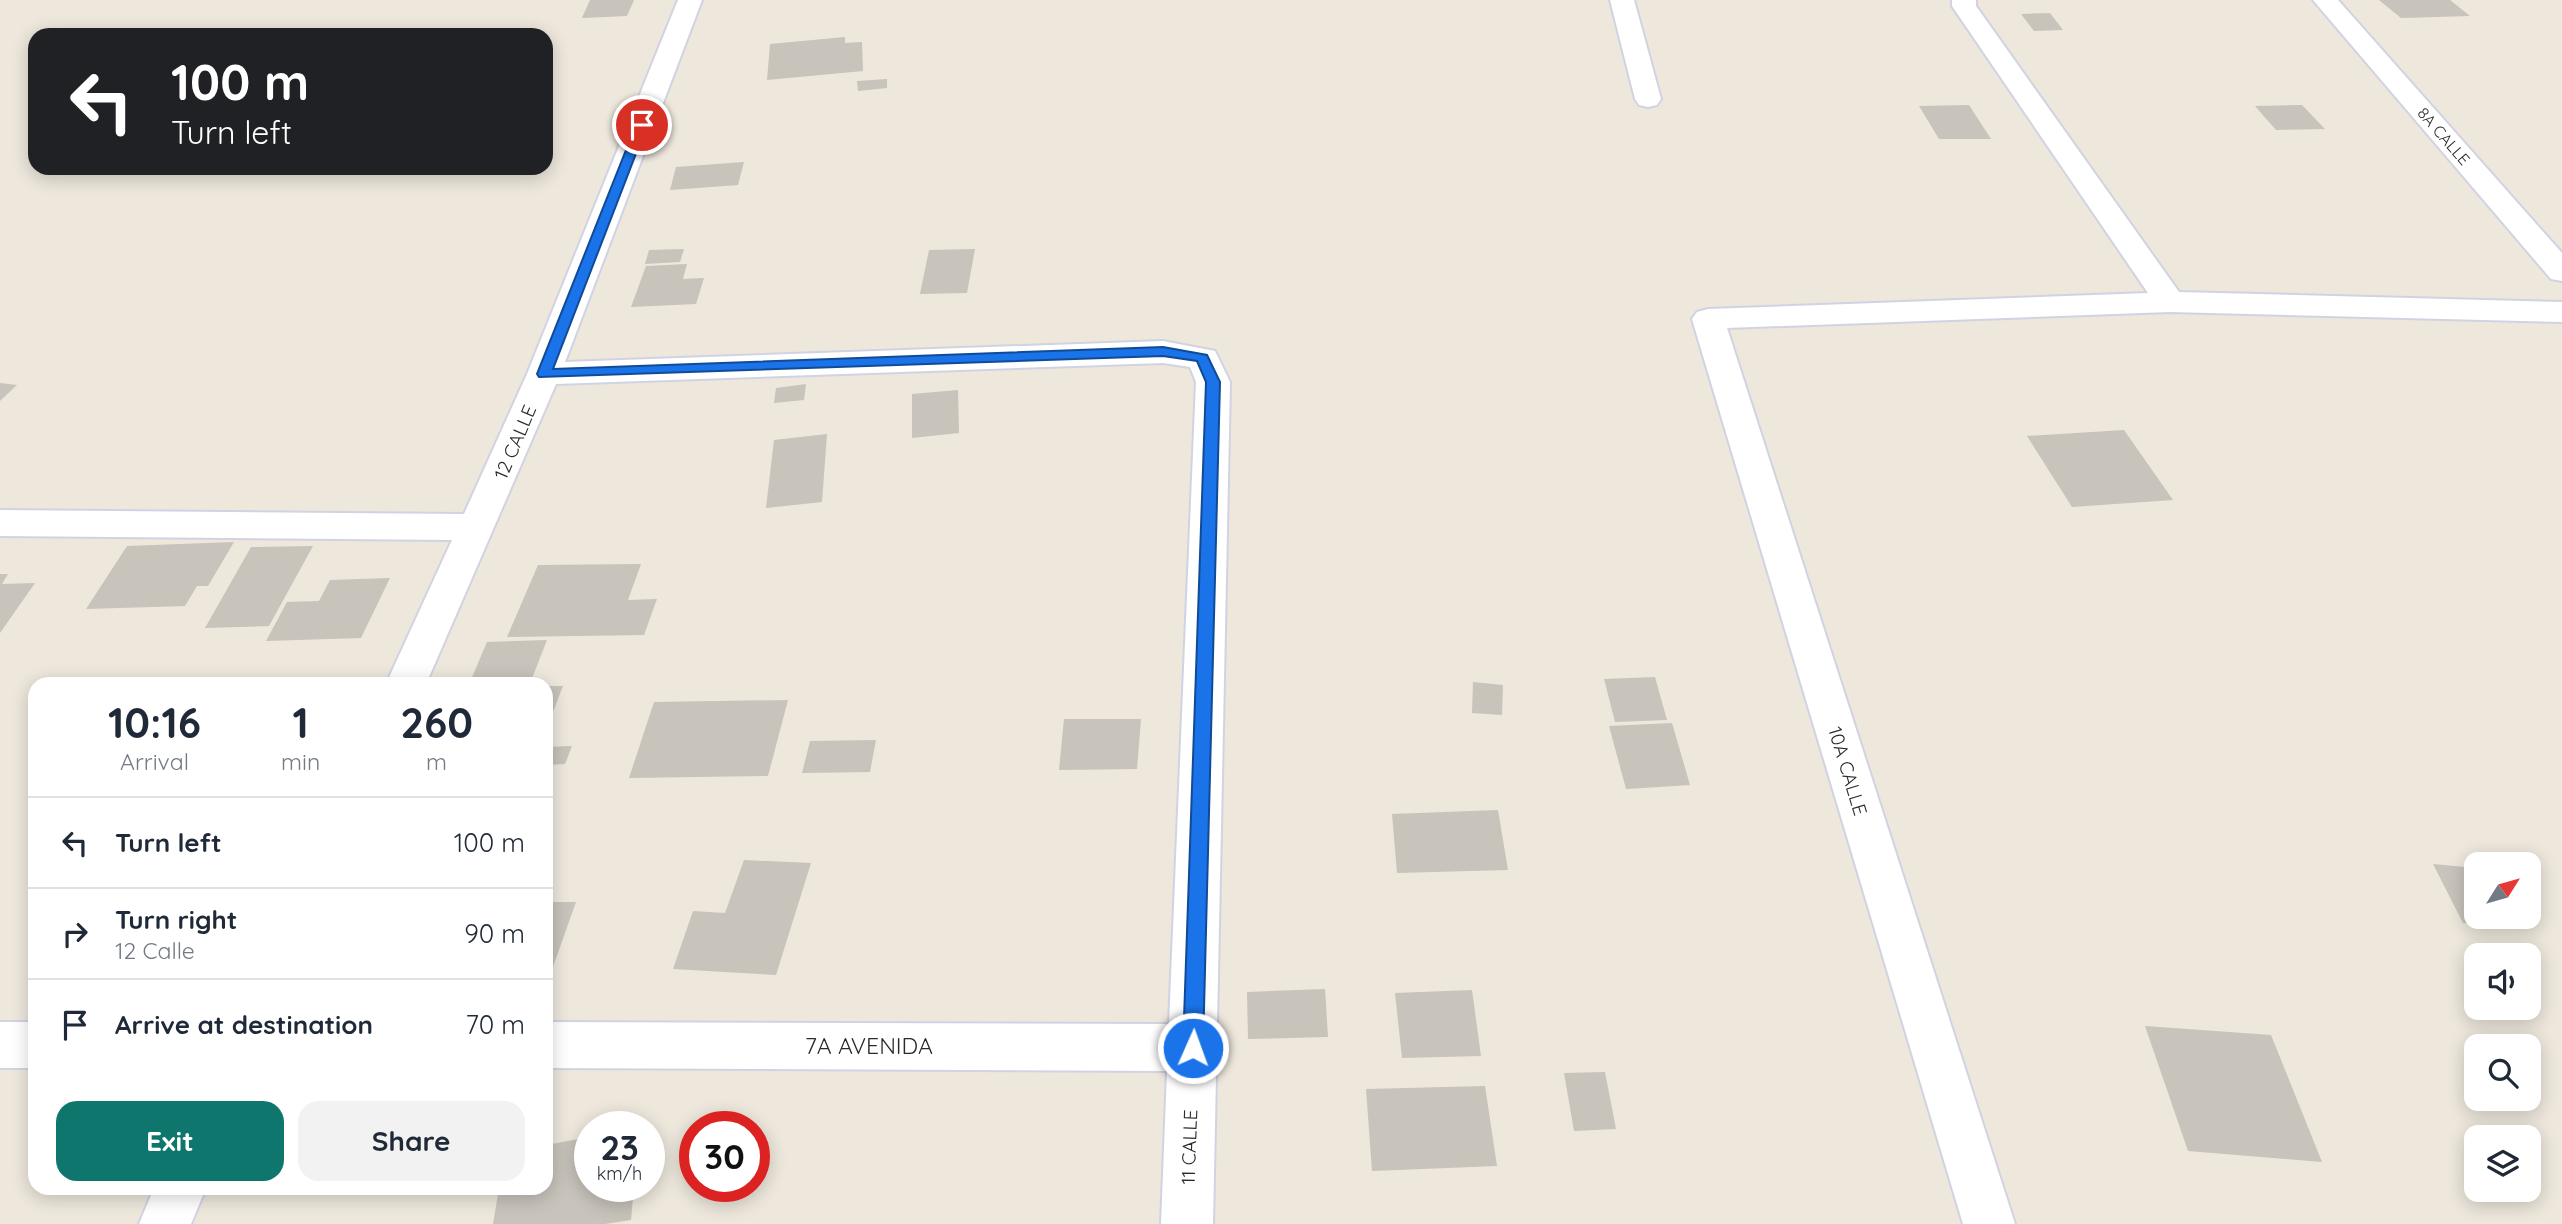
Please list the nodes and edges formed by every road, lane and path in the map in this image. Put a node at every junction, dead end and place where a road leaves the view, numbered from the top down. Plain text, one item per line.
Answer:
1 (691, 0) edge
2 (1622, 0) edge
3 (1964, 0) edge
4 (2325, 0) edge
5 (1648, 99) dead end
6 (2562, 272) edge
7 (2170, 302) junction
8 (2562, 312) edge
9 (544, 374) junction
10 (0, 523) edge
11 (478, 527) junction
12 (409, 677) edge
13 (0, 1045) edge
14 (28, 1045) edge
15 (553, 1045) edge
16 (1193, 1048) junction
17 (177, 1195) edge
18 (165, 1224) edge
19 (1187, 1224) edge
20 (1989, 1224) edge

1 - 9 street, 12 CALLE
2 - 5 street
3 - 7 street
4 - 6 street, 8A CALLE
7 - 8 street
7 - 20 street, 10A CALLE
9 - 11 street, 12 CALLE
9 - 16 street, 11 CALLE
10 - 11 street
11 - 12 street, 12 CALLE
13 - 14 street
15 - 16 street, 7A AVENIDA
16 - 19 street, 11 CALLE
17 - 18 street

